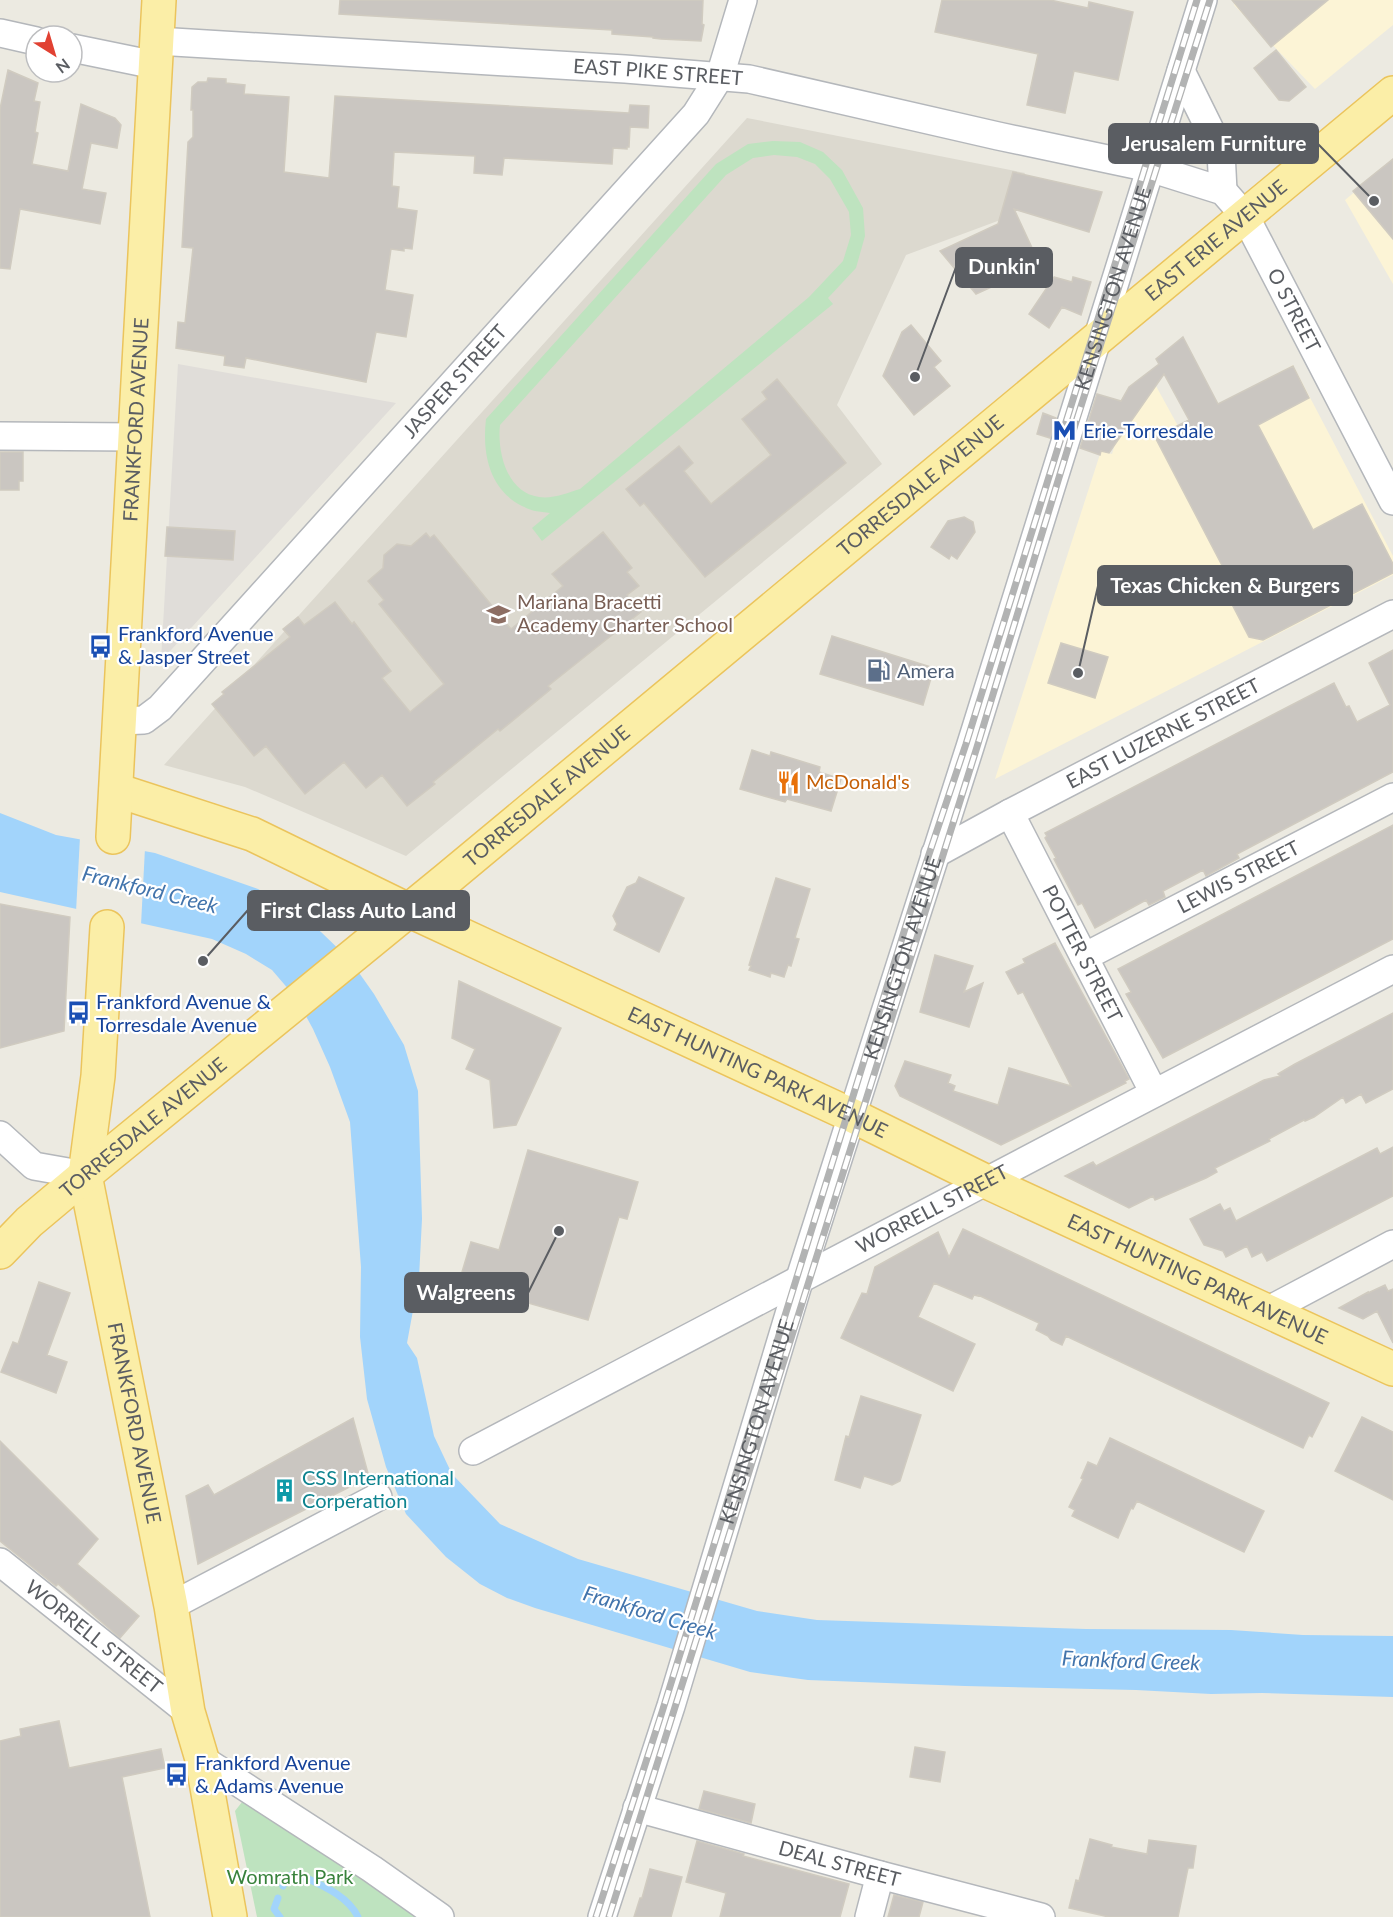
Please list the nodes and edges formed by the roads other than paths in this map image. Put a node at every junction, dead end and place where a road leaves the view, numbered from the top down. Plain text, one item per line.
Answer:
1 (159, 0) edge
2 (743, 0) edge
3 (1203, 0) edge
4 (0, 33) edge
5 (24, 38) edge
6 (84, 49) edge
7 (156, 53) junction
8 (1181, 71) junction
9 (720, 76) junction
10 (1393, 93) edge
11 (1150, 168) junction
12 (1223, 191) junction
13 (1245, 216) junction
14 (1096, 340) junction
15 (0, 436) edge
16 (135, 437) junction
17 (1393, 501) edge
18 (1393, 614) edge
19 (120, 721) junction
20 (116, 790) junction
21 (1393, 797) edge
22 (1010, 813) junction
23 (113, 837) dead end
24 (935, 854) junction
25 (408, 910) junction
26 (107, 927) dead end
27 (1084, 957) junction
28 (1393, 969) edge
29 (1154, 1093) junction
30 (852, 1116) junction
31 (0, 1135) edge
32 (85, 1175) junction
33 (987, 1182) junction
34 (1393, 1244) edge
35 (0, 1252) edge
36 (800, 1278) junction
37 (1267, 1311) junction
38 (1393, 1369) edge
39 (474, 1451) dead end
40 (378, 1497) dead end
41 (0, 1562) edge
42 (171, 1606) junction
43 (188, 1712) junction
44 (202, 1759) junction
45 (637, 1808) junction
46 (880, 1875) junction
47 (230, 1917) edge
48 (440, 1917) edge
49 (602, 1917) edge
50 (869, 1917) edge
51 (1041, 1917) edge

1 - 7 main road, FRANKFORD AVENUE
2 - 9 street, JASPER STREET
3 - 8 street, KENSINGTON AVENUE
4 - 5 street
6 - 7 street, EAST PIKE STREET
7 - 9 street, EAST PIKE STREET
7 - 16 main road, FRANKFORD AVENUE
8 - 11 street, KENSINGTON AVENUE
8 - 12 street
9 - 11 street, EAST PIKE STREET
9 - 19 street, JASPER STREET
10 - 13 main road, EAST ERIE AVENUE
11 - 12 street
11 - 14 street, KENSINGTON AVENUE
12 - 13 street, O STREET
13 - 14 main road, EAST ERIE AVENUE
13 - 17 street, O STREET
14 - 24 street, KENSINGTON AVENUE
14 - 25 main road, TORRESDALE AVENUE
15 - 16 street
16 - 19 main road, FRANKFORD AVENUE
18 - 22 street, EAST LUZERNE STREET
19 - 20 main road, FRANKFORD AVENUE
20 - 23 main road, FRANKFORD AVENUE
20 - 25 main road, EAST HUNTING PARK AVENUE
21 - 27 street, LEWIS STREET
22 - 24 street, EAST LUZERNE STREET
22 - 27 street, POTTER STREET
24 - 30 street, KENSINGTON AVENUE
25 - 30 main road, EAST HUNTING PARK AVENUE
25 - 32 main road, TORRESDALE AVENUE
26 - 32 main road, FRANKFORD AVENUE
27 - 29 street, POTTER STREET
28 - 29 street, WORRELL STREET
29 - 33 street, WORRELL STREET
30 - 33 main road, EAST HUNTING PARK AVENUE
30 - 36 street, KENSINGTON AVENUE
31 - 32 street
32 - 35 main road, TORRESDALE AVENUE
32 - 42 main road, FRANKFORD AVENUE
33 - 36 street, WORRELL STREET
33 - 37 main road, EAST HUNTING PARK AVENUE
34 - 37 street
36 - 39 street, WORRELL STREET
36 - 45 street, KENSINGTON AVENUE
37 - 38 main road, EAST HUNTING PARK AVENUE
40 - 42 street
41 - 43 street, WORRELL STREET
42 - 43 main road, FRANKFORD AVENUE
43 - 44 main road, FRANKFORD AVENUE
44 - 47 main road, FRANKFORD AVENUE
44 - 48 street
45 - 46 street, DEAL STREET
45 - 49 street, KENSINGTON AVENUE
46 - 50 street
46 - 51 street, DEAL STREET

